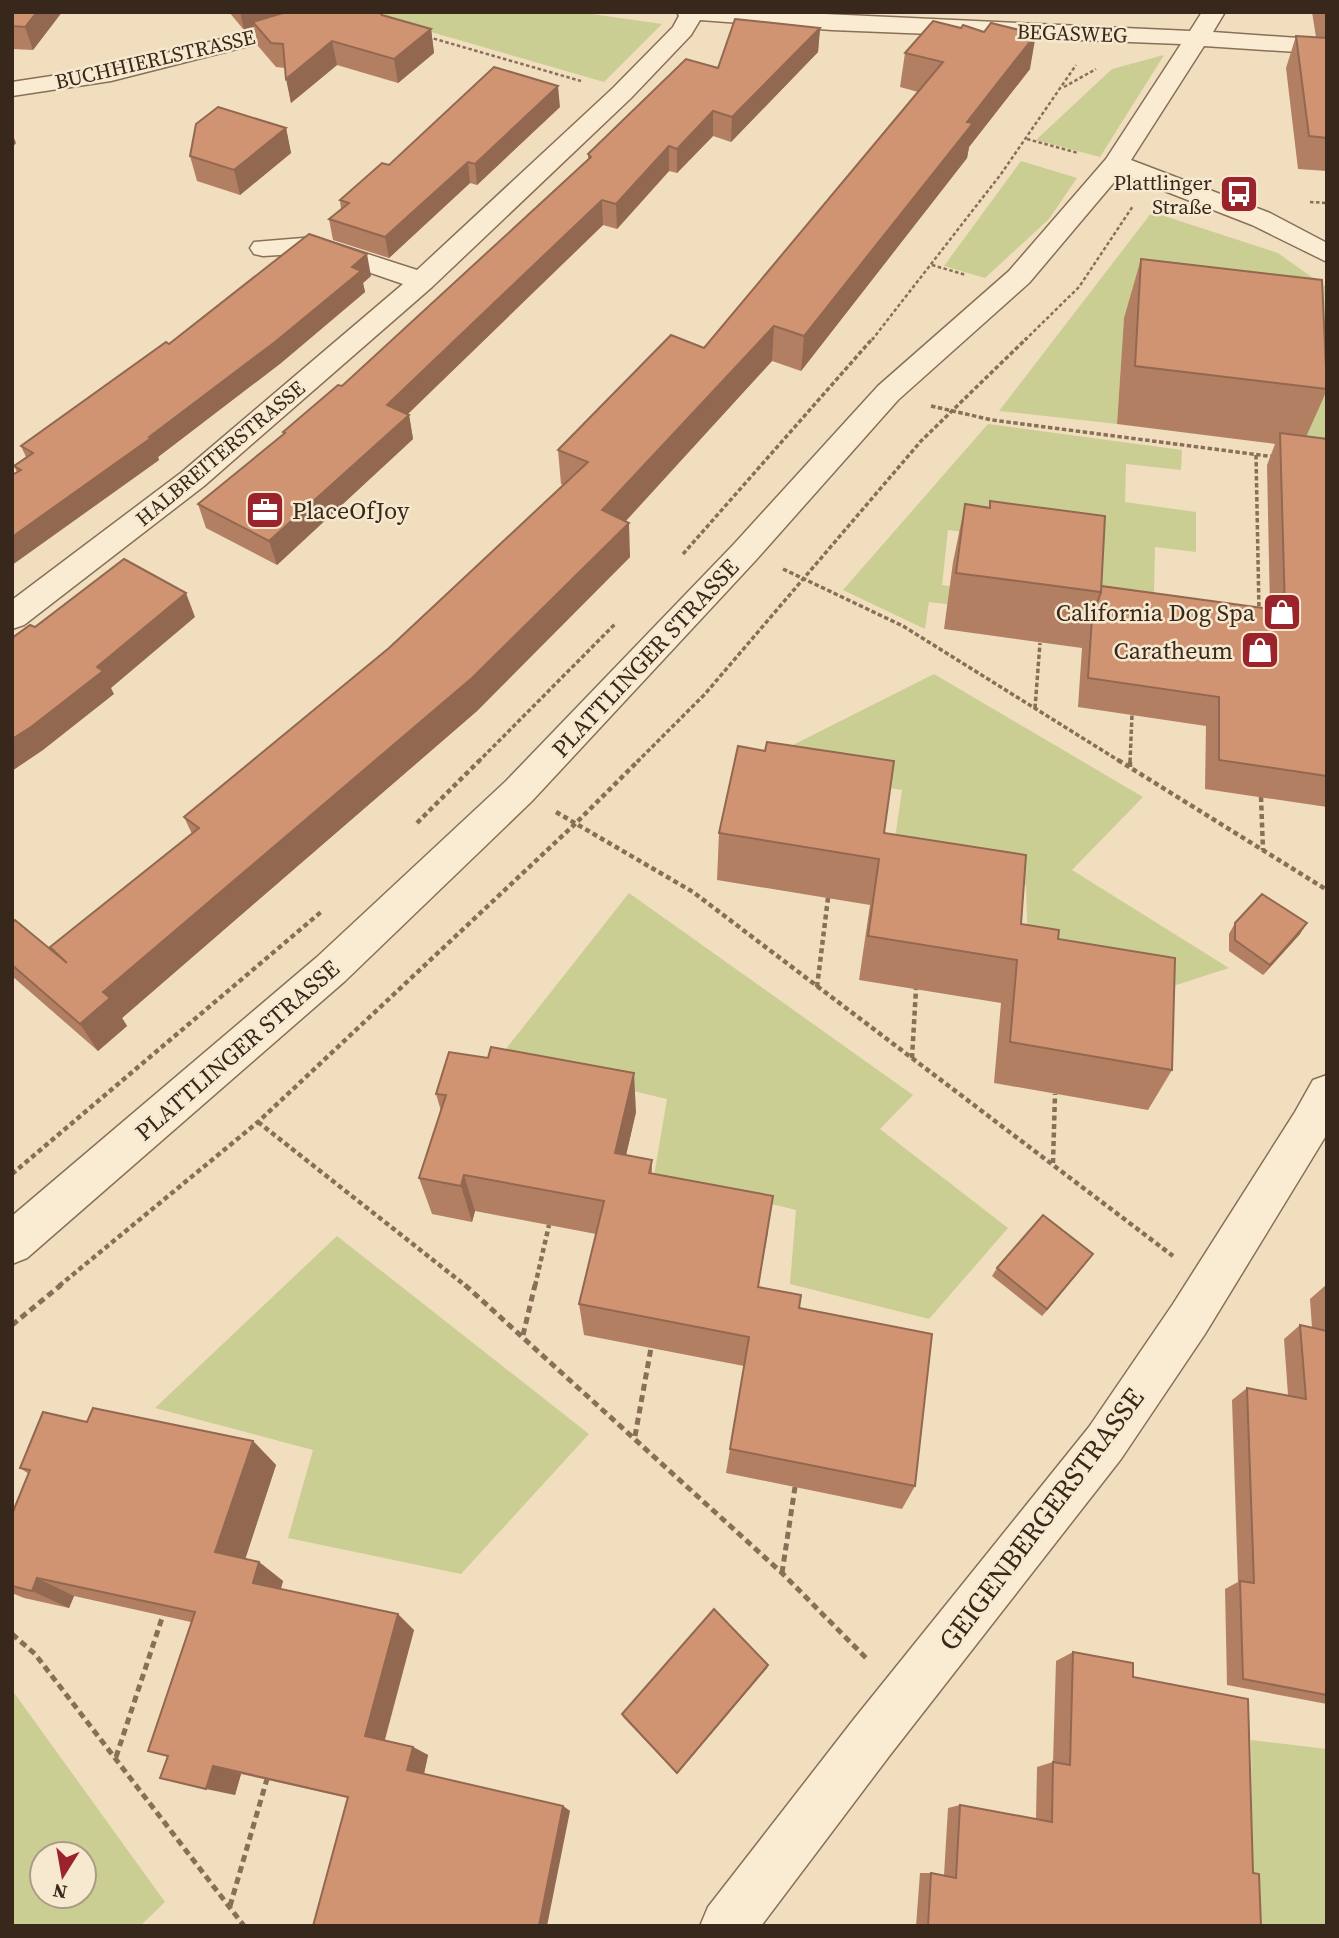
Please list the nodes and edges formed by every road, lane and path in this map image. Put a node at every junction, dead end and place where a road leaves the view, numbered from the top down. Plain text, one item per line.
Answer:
1 (337, 12) edge
2 (1214, 12) edge
3 (690, 13) edge
4 (422, 35) edge
5 (1196, 38) junction
6 (1327, 47) edge
7 (12, 89) edge
8 (1061, 89) dead end
9 (622, 93) junction
10 (1027, 139) junction
11 (1116, 163) junction
12 (1152, 178) junction
13 (263, 248) dead end
14 (1327, 254) edge
15 (422, 281) junction
16 (888, 393) junction
17 (948, 412) junction
18 (1256, 455) junction
19 (1280, 458) edge
20 (745, 552) junction
21 (677, 560) dead end
22 (802, 577) junction
23 (12, 617) edge
24 (620, 620) dead end
25 (1259, 622) edge
26 (1040, 643) dead end
27 (1035, 708) junction
28 (1132, 715) edge
29 (1130, 768) junction
30 (519, 791) junction
31 (1261, 797) edge
32 (576, 823) junction
33 (414, 826) dead end
34 (1263, 850) junction
35 (1327, 890) edge
36 (828, 898) edge
37 (323, 911) dead end
38 (817, 987) junction
39 (916, 989) edge
40 (912, 1058) junction
41 (1327, 1093) edge
42 (1055, 1094) edge
43 (258, 1122) junction
44 (1053, 1164) junction
45 (12, 1174) edge
46 (549, 1225) edge
47 (12, 1244) edge
48 (1210, 1284) junction
49 (12, 1325) edge
50 (523, 1335) junction
51 (651, 1348) edge
52 (635, 1437) junction
53 (795, 1487) edge
54 (782, 1573) junction
55 (163, 1615) edge
56 (12, 1634) edge
57 (905, 1696) junction
58 (116, 1758) junction
59 (267, 1779) edge
60 (230, 1907) junction
61 (244, 1926) edge
62 (727, 1926) edge

1 - 7 street, BUCHHIERLSTRASSE
2 - 5 street, PLATTLINGER STRASSE
3 - 5 street, BEGASWEG
3 - 9 street, HALBREITERSTRASSE
4 - 9 path
5 - 6 street, BEGASWEG
5 - 11 street, PLATTLINGER STRASSE
8 - 10 path
9 - 15 street, HALBREITERSTRASSE
10 - 11 path
10 - 21 path
11 - 12 street
11 - 16 street, PLATTLINGER STRASSE
12 - 14 street
12 - 17 path
13 - 15 street
15 - 23 street, HALBREITERSTRASSE
16 - 17 path
16 - 20 street, PLATTLINGER STRASSE
17 - 18 path
17 - 22 path
18 - 19 path
18 - 25 path
20 - 22 path
20 - 30 street, PLATTLINGER STRASSE
22 - 27 path
22 - 32 path
24 - 33 path
26 - 27 path
27 - 29 path
28 - 29 path
29 - 34 path
30 - 32 path
30 - 47 street, PLATTLINGER STRASSE
31 - 34 path
32 - 38 path
32 - 43 path
34 - 35 path
36 - 38 path
37 - 45 path
38 - 40 path
39 - 40 path
40 - 44 path
41 - 48 street, GEIGENBERGERSTRASSE
42 - 44 path
43 - 49 path
43 - 50 path
44 - 48 path
46 - 50 path
48 - 57 street, GEIGENBERGERSTRASSE
50 - 52 path
51 - 52 path
52 - 54 path
53 - 54 path
54 - 57 path
55 - 58 path
56 - 58 path
57 - 62 street, GEIGENBERGERSTRASSE
58 - 60 path
59 - 60 path
60 - 61 path

